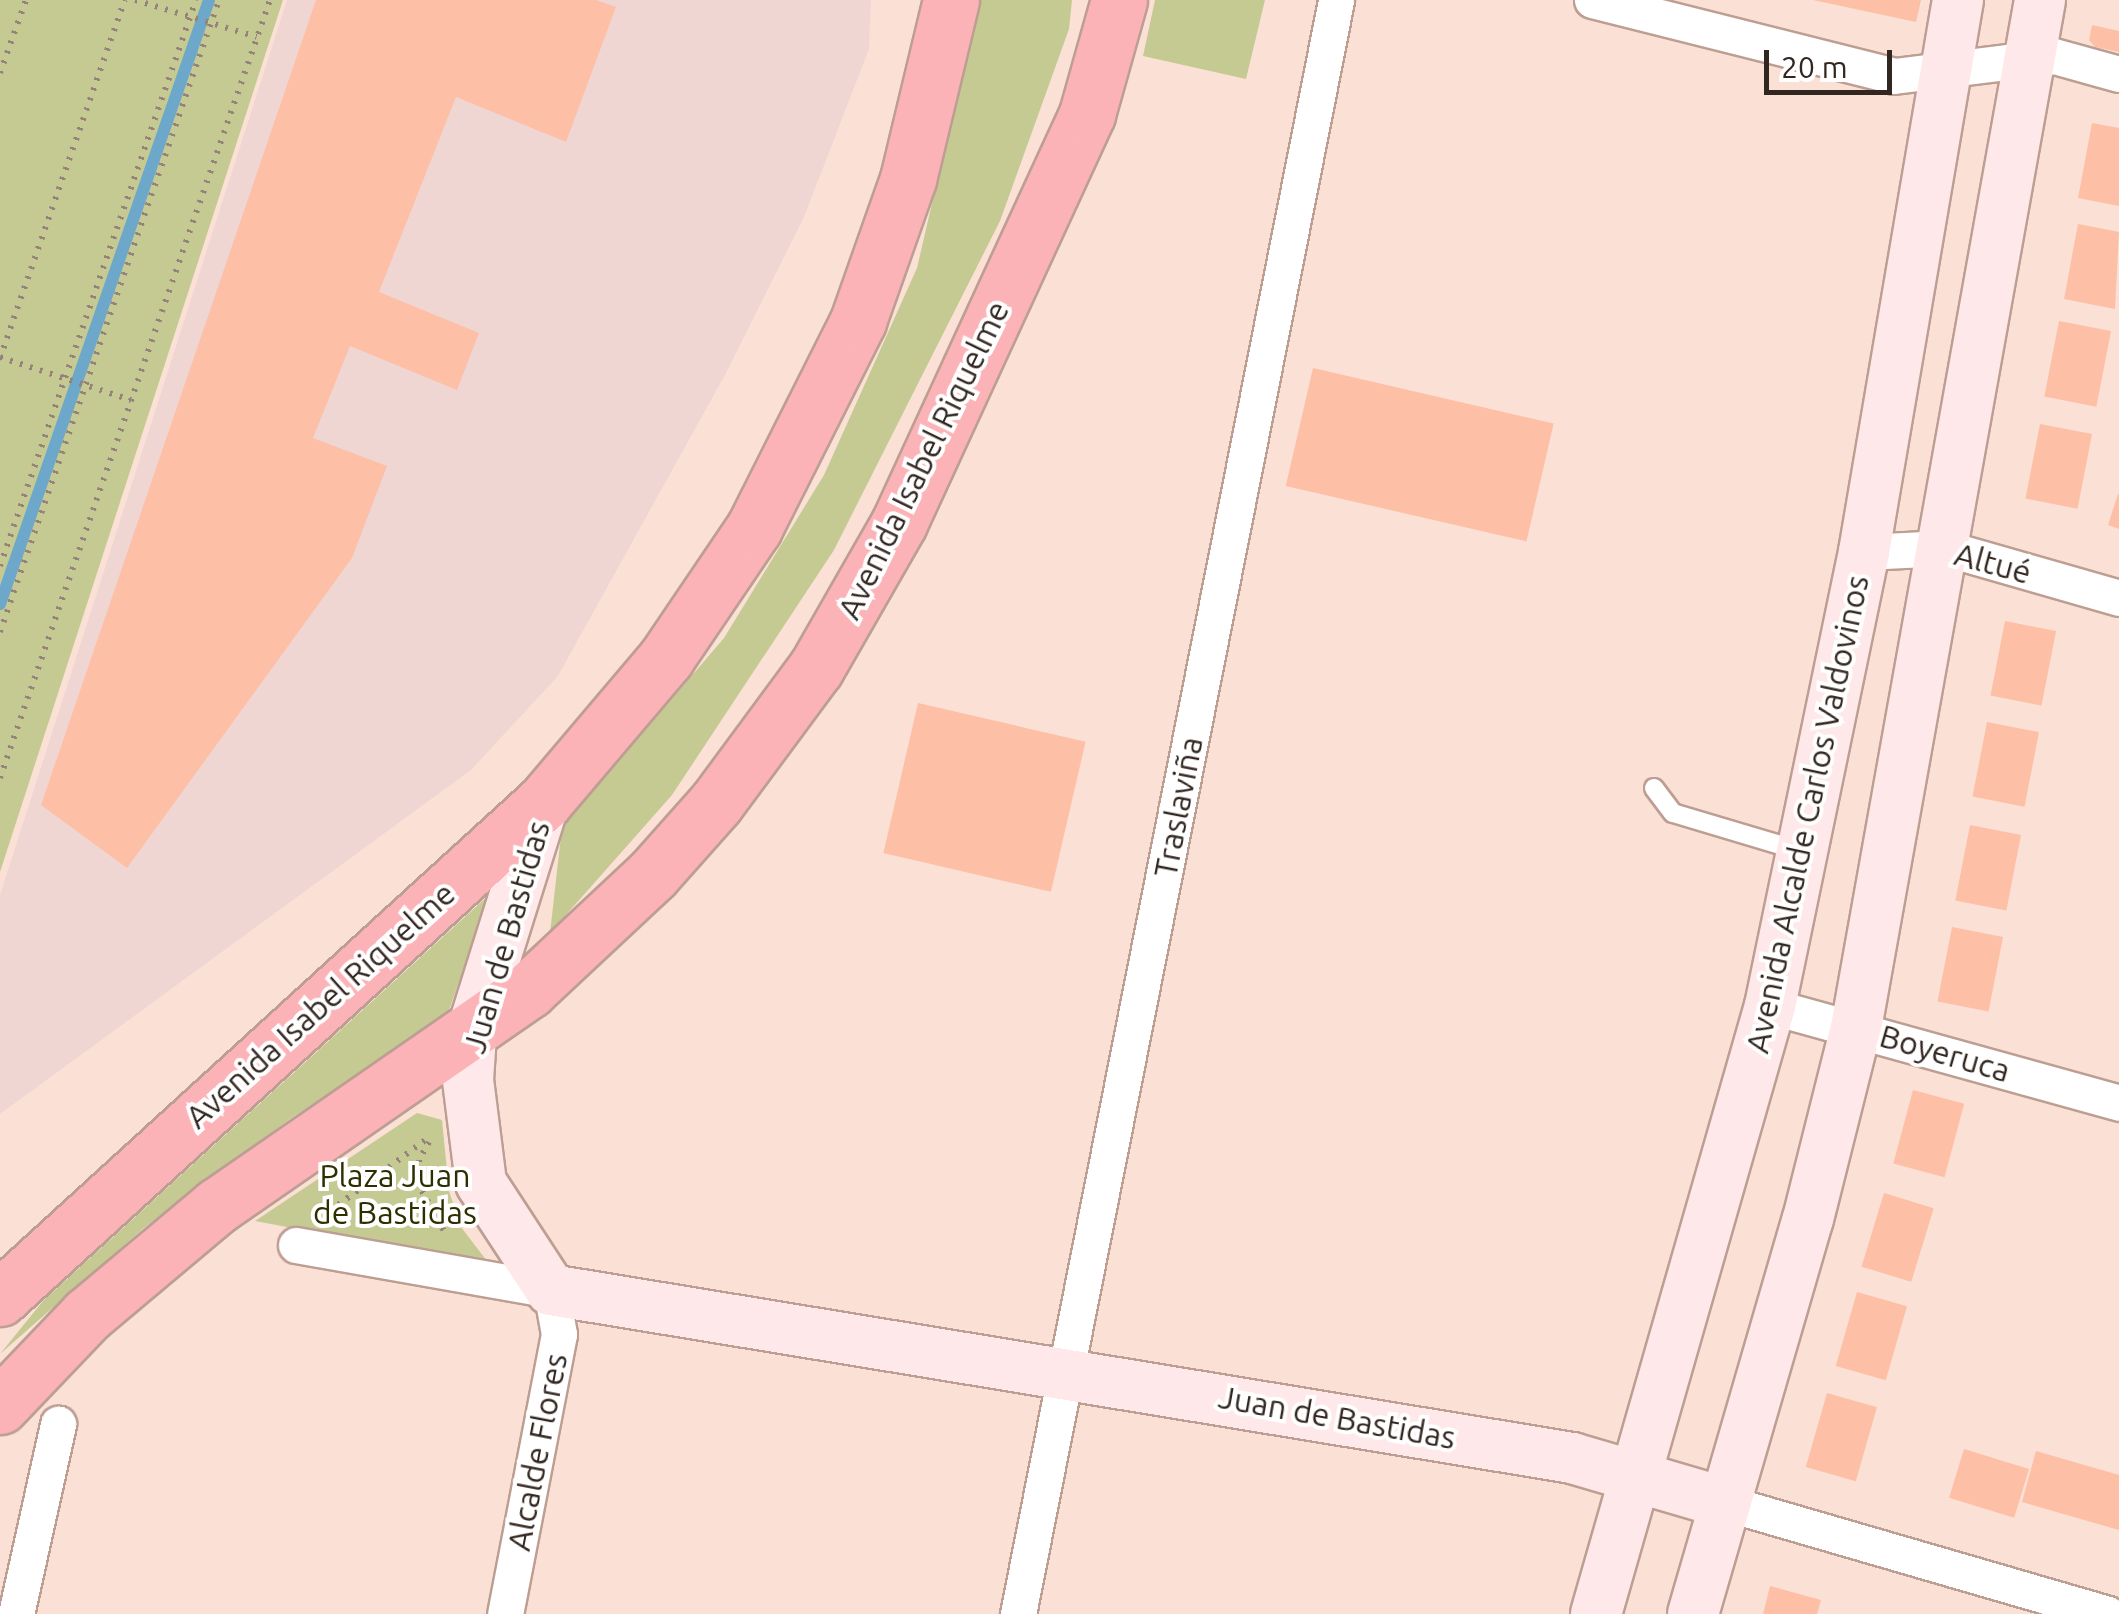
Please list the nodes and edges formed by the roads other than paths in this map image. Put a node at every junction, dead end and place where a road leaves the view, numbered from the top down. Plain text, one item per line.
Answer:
1 (951, 0) edge
2 (1119, 0) edge
3 (1336, 0) edge
4 (1592, 0) edge
5 (1958, 0) edge
6 (2040, 0) edge
7 (2029, 62) junction
8 (1946, 71) junction
9 (2119, 74) edge
10 (1944, 548) junction
11 (1864, 552) junction
12 (2119, 598) edge
13 (1654, 788) dead end
14 (544, 802) junction
15 (1802, 852) junction
16 (1770, 1006) junction
17 (1856, 1028) junction
18 (472, 1035) junction
19 (2119, 1104) edge
20 (296, 1244) dead end
21 (551, 1290) junction
22 (0, 1298) edge
23 (1068, 1370) junction
24 (0, 1406) edge
25 (58, 1424) dead end
26 (1636, 1473) junction
27 (1726, 1503) junction
28 (16, 1614) edge
29 (505, 1614) edge
30 (1018, 1614) edge
31 (1596, 1614) edge
32 (1693, 1614) edge
33 (2107, 1614) edge

1 - 14 highway, Avenida Isabel Riquelme
2 - 18 highway, Avenida Isabel Riquelme
3 - 23 street, Traslaviña
4 - 8 street
5 - 8 main road, Avenida Alcalde Carlos Valdovinos
6 - 7 main road
7 - 8 street
7 - 9 street
7 - 10 main road
8 - 11 main road, Avenida Alcalde Carlos Valdovinos
10 - 11 street, Altué
10 - 12 street, Altué
10 - 17 main road
11 - 15 main road, Avenida Alcalde Carlos Valdovinos
13 - 15 lane
14 - 18 main road, Juan de Bastidas
14 - 22 highway, Avenida Isabel Riquelme
15 - 16 main road, Avenida Alcalde Carlos Valdovinos
16 - 17 street, Boyeruca
16 - 26 main road, Avenida Alcalde Carlos Valdovinos
17 - 19 street, Boyeruca
17 - 27 main road
18 - 21 main road, Juan de Bastidas
18 - 24 highway, Avenida Isabel Riquelme
20 - 21 street, Juan de Bastidas
21 - 23 main road, Juan de Bastidas
21 - 29 street, Alcalde Flores
23 - 26 main road, Juan de Bastidas
23 - 30 street, Traslaviña
25 - 28 street
26 - 27 main road, Juan de Bastidas
26 - 31 main road, Avenida Alcalde Carlos Valdovinos
27 - 32 main road
27 - 33 street, Juan de Bastidas

